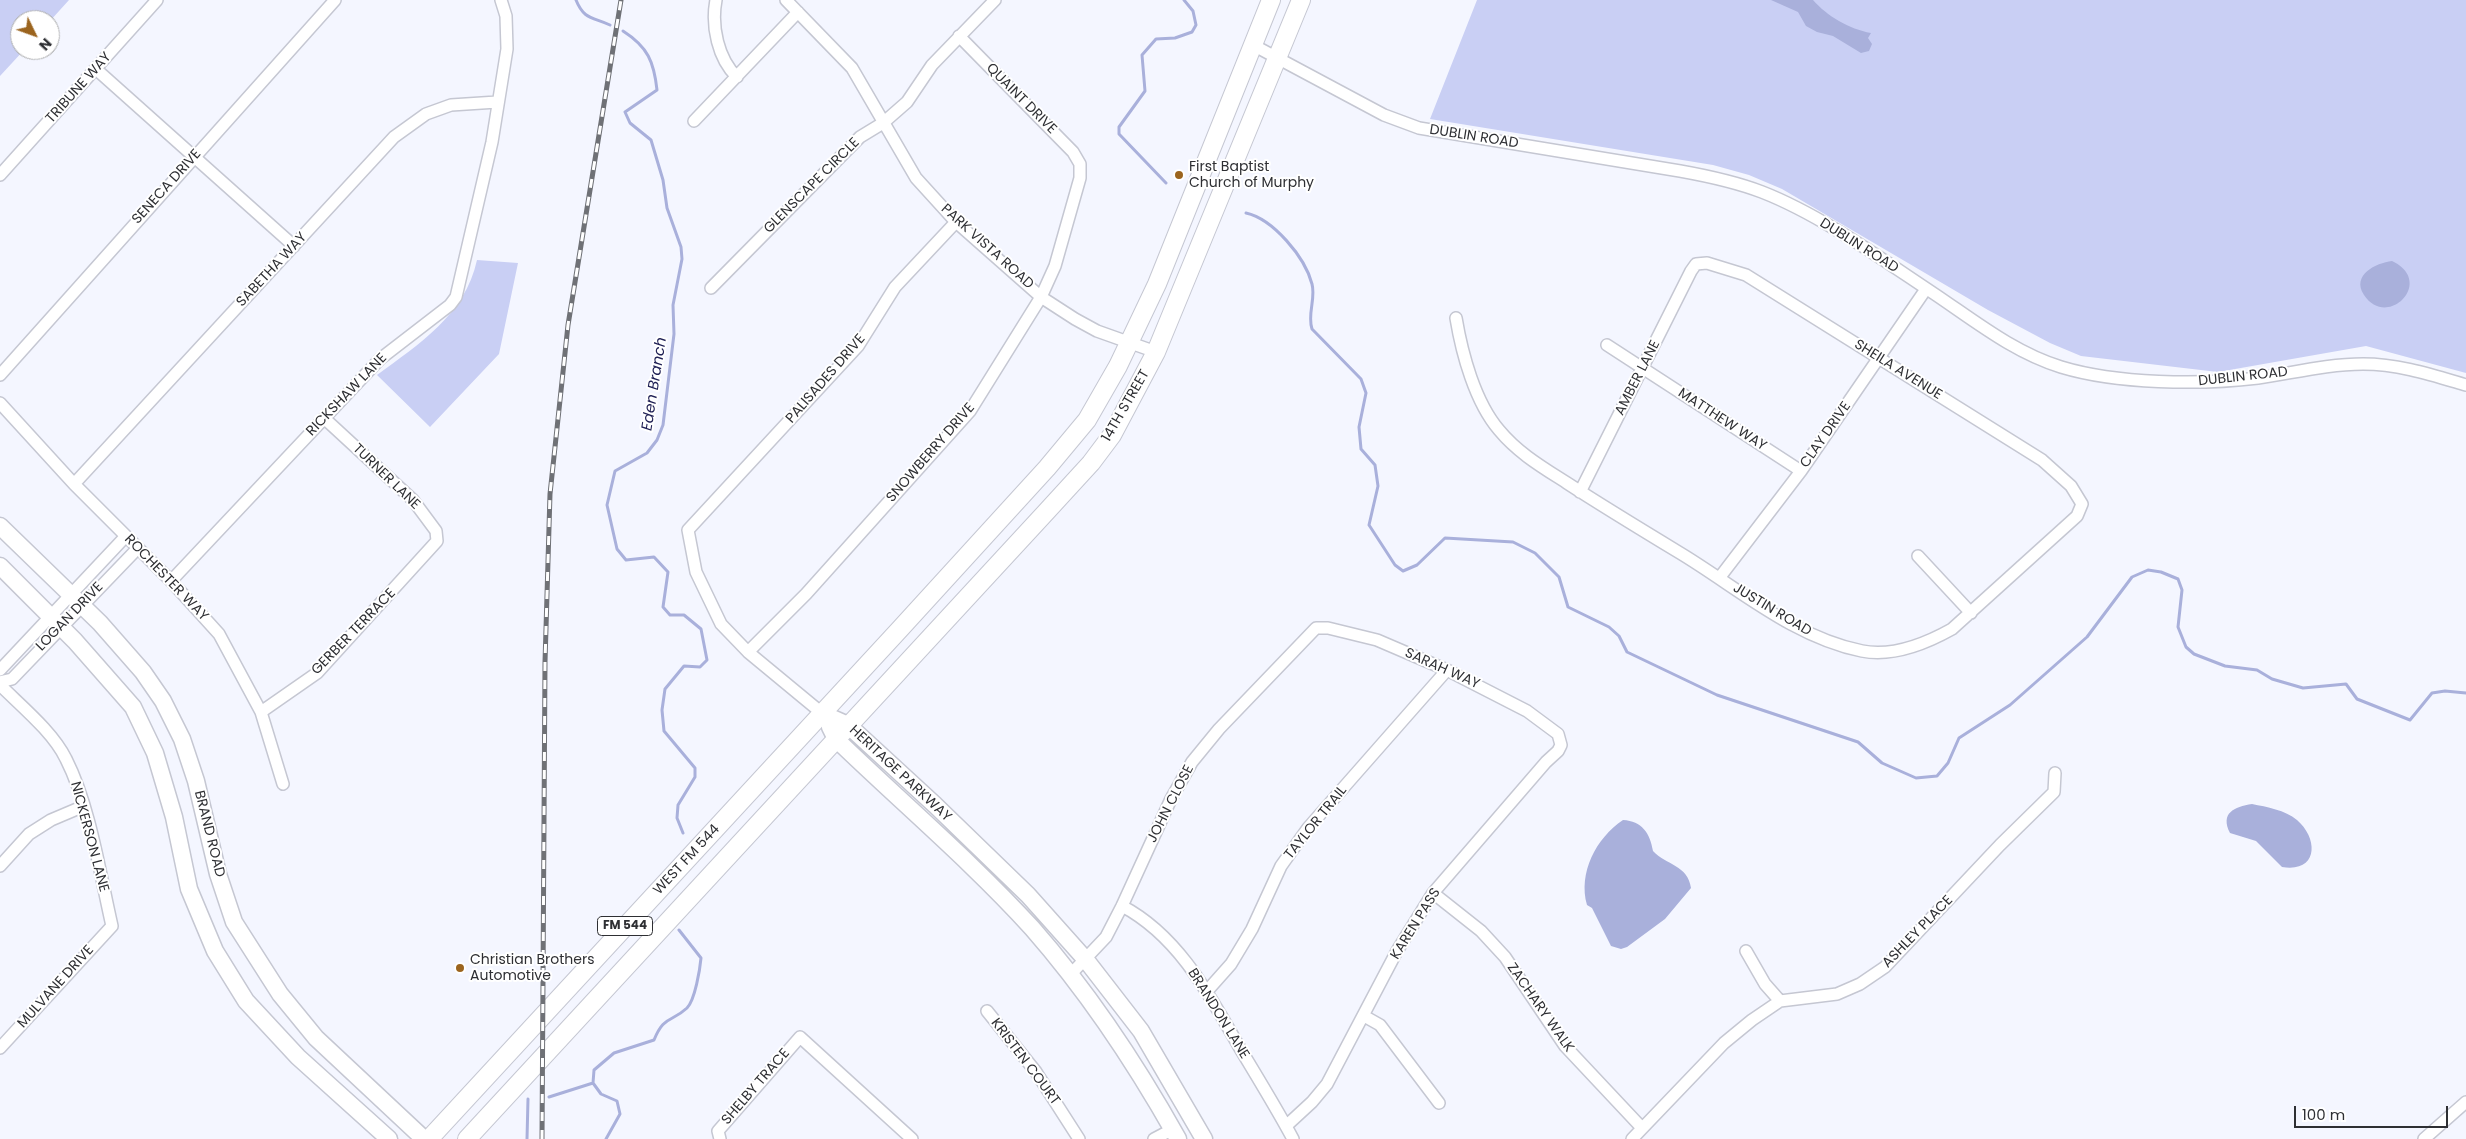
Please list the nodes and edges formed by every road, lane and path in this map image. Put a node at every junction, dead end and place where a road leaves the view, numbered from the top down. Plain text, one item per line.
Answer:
1 (157, 0) edge
2 (335, 0) edge
3 (501, 0) edge
4 (716, 0) edge
5 (786, 0) edge
6 (996, 0) edge
7 (1271, 0) edge
8 (1301, 0) edge
9 (798, 12) junction
10 (959, 36) junction
11 (1253, 45) junction
12 (1277, 58) junction
13 (97, 70) junction
14 (737, 77) junction
15 (497, 102) junction
16 (694, 121) dead end
17 (883, 123) junction
18 (195, 156) junction
19 (1080, 164) joint
20 (0, 175) edge
21 (956, 222) junction
22 (294, 246) junction
23 (1696, 264) joint
24 (711, 288) dead end
25 (1926, 289) junction
26 (1042, 296) junction
27 (1456, 318) dead end
28 (1129, 343) junction
29 (1607, 345) dead end
30 (1156, 352) junction
31 (1880, 359) junction
32 (1643, 369) junction
33 (0, 375) edge
34 (2466, 385) edge
35 (0, 403) edge
36 (324, 418) junction
37 (1801, 471) junction
38 (74, 484) junction
39 (1580, 492) junction
40 (2082, 504) joint
41 (0, 526) edge
42 (126, 536) junction
43 (438, 541) joint
44 (138, 548) junction
45 (1918, 556) dead end
46 (0, 566) edge
47 (1720, 577) junction
48 (171, 582) junction
49 (75, 600) junction
50 (1971, 612) junction
51 (55, 621) junction
52 (1316, 628) joint
53 (748, 652) junction
54 (0, 670) edge
55 (1447, 670) junction
56 (0, 683) edge
57 (261, 712) junction
58 (823, 714) junction
59 (848, 726) junction
60 (1558, 734) joint
61 (836, 739) junction
62 (2055, 773) dead end
63 (282, 784) dead end
64 (84, 806) junction
65 (0, 866) edge
66 (998, 866) junction
67 (986, 880) junction
68 (1433, 893) junction
69 (1122, 906) junction
70 (112, 926) joint
71 (1746, 951) dead end
72 (1086, 960) junction
73 (1070, 975) junction
74 (1207, 991) junction
75 (1780, 1001) junction
76 (987, 1011) dead end
77 (1364, 1016) junction
78 (316, 1038) junction
79 (0, 1048) edge
80 (298, 1057) junction
81 (2466, 1102) edge
82 (1438, 1103) dead end
83 (1286, 1126) junction
84 (1642, 1128) junction
85 (1176, 1134) edge
86 (389, 1139) edge
87 (424, 1139) edge
88 (429, 1139) edge
89 (467, 1139) edge
90 (720, 1139) edge
91 (912, 1139) edge
92 (1078, 1139) edge
93 (1154, 1139) edge
94 (1204, 1139) edge
95 (1293, 1139) edge
96 (1632, 1139) edge
97 (2424, 1139) edge

1 - 13 street, TRIBUNE WAY
2 - 18 street, SENECA DRIVE
3 - 15 street, RICKSHAW LANE
4 - 14 street
5 - 9 street, PARK VISTA ROAD
6 - 10 street, GLENSCAPE CIRCLE
7 - 11 main road, 14TH STREET
8 - 12 main road, 14TH STREET
9 - 14 street
9 - 17 street, PARK VISTA ROAD
10 - 17 street, GLENSCAPE CIRCLE
10 - 19 street, QUAINT DRIVE
11 - 12 street, DUBLIN ROAD
11 - 28 main road, 14TH STREET
12 - 25 street, DUBLIN ROAD
12 - 30 main road, 14TH STREET
13 - 18 street
13 - 20 street, TRIBUNE WAY
14 - 16 street
15 - 22 street, SABETHA WAY
15 - 36 street, RICKSHAW LANE
17 - 21 street, PARK VISTA ROAD
17 - 24 street, GLENSCAPE CIRCLE
18 - 22 street
18 - 33 street, SENECA DRIVE
19 - 26 street, SNOWBERRY DRIVE
21 - 26 street, PARK VISTA ROAD
21 - 53 street, PALISADES DRIVE
22 - 38 street, SABETHA WAY
23 - 31 street, SHEILA AVENUE
23 - 32 street, AMBER LANE
25 - 31 street, CLAY DRIVE
25 - 34 street, DUBLIN ROAD
26 - 28 street, PARK VISTA ROAD
26 - 53 street, SNOWBERRY DRIVE
27 - 39 street, JUSTIN ROAD
28 - 30 street, PARK VISTA ROAD
28 - 58 main road, 14TH STREET
29 - 32 street, MATTHEW WAY
30 - 59 main road, 14TH STREET
31 - 37 street, CLAY DRIVE
31 - 40 street, SHEILA AVENUE
32 - 37 street, MATTHEW WAY
32 - 39 street, AMBER LANE
35 - 38 street, ROCHESTER WAY
36 - 43 street, TURNER LANE
36 - 48 street, RICKSHAW LANE
37 - 47 street, CLAY DRIVE
38 - 42 street, ROCHESTER WAY
39 - 47 street, JUSTIN ROAD
40 - 50 street, JUSTIN ROAD
41 - 49 main road, BRAND ROAD
42 - 44 street, ROCHESTER WAY
42 - 49 street, LOGAN DRIVE
43 - 57 street, GERBER TERRACE
44 - 48 street, ROCHESTER WAY
44 - 49 street, LOGAN DRIVE
45 - 50 street
46 - 51 main road
47 - 50 street, JUSTIN ROAD
48 - 57 street, ROCHESTER WAY
49 - 51 street, LOGAN DRIVE
49 - 78 main road, BRAND ROAD
51 - 54 street, LOGAN DRIVE
51 - 56 street, LOGAN DRIVE
51 - 80 main road
52 - 55 street, SARAH WAY
52 - 69 street, JOHN CLOSE
53 - 58 street
55 - 60 street, SARAH WAY
55 - 74 street, TAYLOR TRAIL
56 - 64 street, NICKERSON LANE
57 - 63 street, ROCHESTER WAY
58 - 59 main road, HERITAGE PARKWAY
58 - 61 main road, HERITAGE PARKWAY
58 - 88 main road, WEST FM 544 / FM 544
59 - 61 main road, 14TH STREET
59 - 66 main road, HERITAGE PARKWAY
60 - 68 street, KAREN PASS
61 - 67 main road, HERITAGE PARKWAY
61 - 89 main road, WEST FM 544 / FM 544
62 - 75 street, ASHLEY PLACE
64 - 65 street
64 - 70 street, NICKERSON LANE
66 - 67 main road
66 - 72 main road, HERITAGE PARKWAY
67 - 73 main road, HERITAGE PARKWAY
68 - 77 street, KAREN PASS
68 - 84 street, ZACHARY WALK
69 - 72 street, JOHN CLOSE
69 - 74 street, BRANDON LANE
70 - 79 street, MULVANE DRIVE
71 - 75 street
72 - 73 street, JOHN CLOSE
72 - 94 main road, HERITAGE PARKWAY
73 - 85 main road, HERITAGE PARKWAY
74 - 83 street, BRANDON LANE
75 - 84 street, ASHLEY PLACE
76 - 92 street, KRISTEN COURT
77 - 82 street
77 - 83 street, KAREN PASS
78 - 80 main road
78 - 87 main road, BRAND ROAD
80 - 86 main road
81 - 97 street
83 - 95 street, BRANDON LANE
84 - 96 street, ASHLEY PLACE
85 - 93 street
90 - 91 street, SHELBY TRACE

